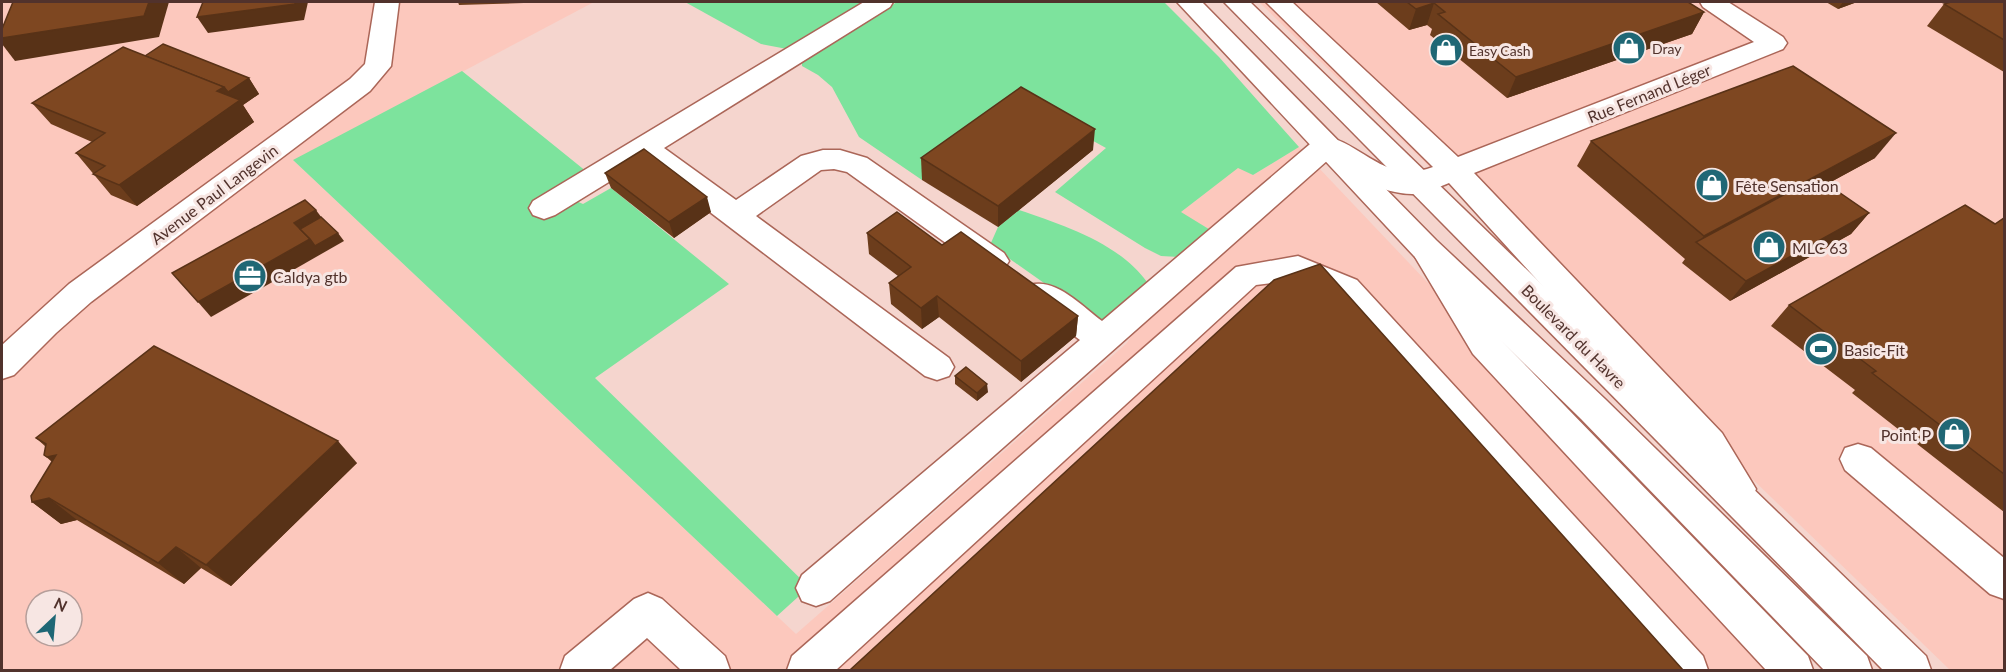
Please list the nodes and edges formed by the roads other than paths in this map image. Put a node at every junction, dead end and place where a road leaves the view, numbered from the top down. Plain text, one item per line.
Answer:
1 (387, 2) edge
2 (881, 2) edge
3 (1189, 2) edge
4 (1236, 2) edge
5 (1278, 2) edge
6 (1712, 2) edge
7 (644, 147) junction
8 (1327, 147) junction
9 (1455, 171) junction
10 (1421, 183) junction
11 (544, 208) dead end
12 (736, 215) junction
13 (1425, 248) junction
14 (1103, 339) junction
15 (2, 366) edge
16 (937, 368) dead end
17 (1858, 459) dead end
18 (1759, 520) junction
19 (2004, 581) edge
20 (816, 588) dead end
21 (580, 670) edge
22 (710, 670) edge
23 (807, 670) edge
24 (1688, 670) edge
25 (1792, 670) edge
26 (1852, 670) edge
27 (1911, 670) edge

1 - 15 main road, Avenue Paul Langevin
2 - 7 main road
3 - 8 main road
4 - 10 main road, Boulevard du Havre
5 - 9 main road
6 - 9 main road, Rue Fernand Léger
7 - 11 main road
7 - 12 main road
8 - 10 main road
8 - 13 main road
8 - 14 main road
9 - 10 main road
9 - 18 main road
10 - 18 main road, Boulevard du Havre
12 - 14 main road
12 - 16 main road
13 - 25 main road
13 - 26 main road
14 - 20 main road
17 - 19 main road
18 - 27 main road, Boulevard du Havre
21 - 22 main road
23 - 24 main road

